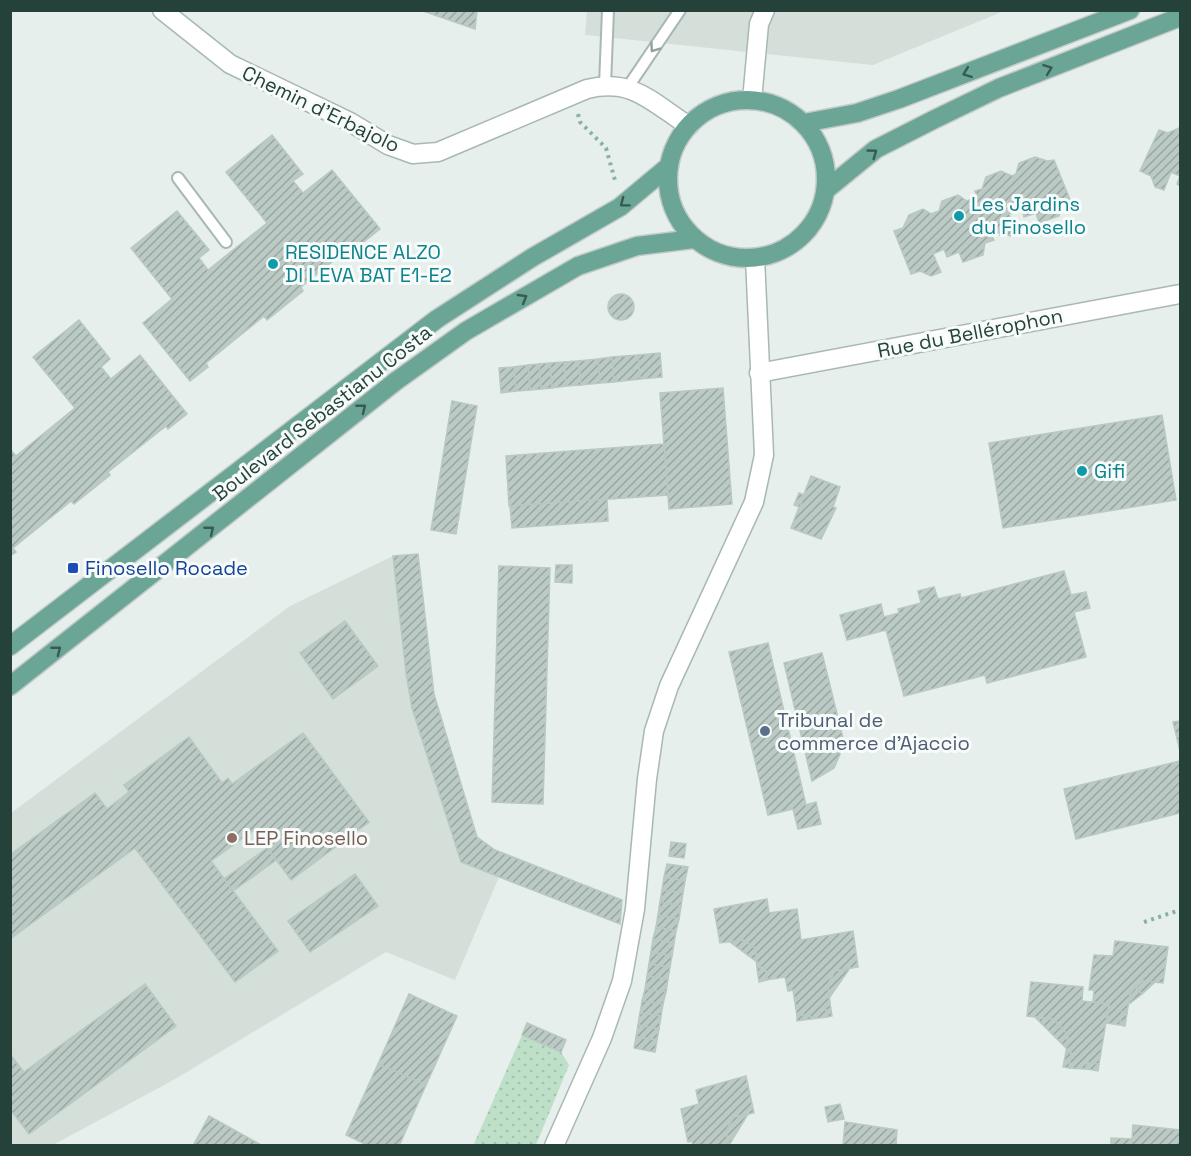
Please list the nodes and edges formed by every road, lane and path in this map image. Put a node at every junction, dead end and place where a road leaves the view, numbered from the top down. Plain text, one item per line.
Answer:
1 (162, 10) edge
2 (608, 10) edge
3 (680, 10) edge
4 (765, 10) edge
5 (1130, 10) edge
6 (1105, 16) edge
7 (1180, 17) edge
8 (605, 85) junction
9 (628, 87) junction
10 (752, 100) junction
11 (583, 106) dead end
12 (804, 123) junction
13 (689, 126) junction
14 (669, 166) junction
15 (178, 178) dead end
16 (617, 188) dead end
17 (827, 189) junction
18 (694, 238) junction
19 (226, 242) dead end
20 (755, 258) junction
21 (1180, 294) edge
22 (759, 373) junction
23 (10, 646) edge
24 (10, 686) edge
25 (1180, 910) edge
26 (1144, 922) dead end
27 (554, 1146) edge

1 - 8 street, Chemin d'Erbajolo
2 - 8 lane
3 -> 9 lane
4 - 10 street
5 - 6 main road
6 -> 12 main road
17 -> 7 main road
8 - 9 street, Chemin d'Erbajolo
9 - 13 street, Chemin d'Erbajolo
10 - 12 main road
10 - 13 main road
11 - 16 path
12 - 17 main road
13 - 14 main road
14 - 18 main road
14 -> 23 main road, Boulevard Sebastianu Costa
15 - 19 lane
17 - 20 main road
18 - 20 main road
24 -> 18 main road, Boulevard Sebastianu Costa
20 - 22 street
21 - 22 street, Rue du Bellérophon
22 - 27 street
25 - 26 path

